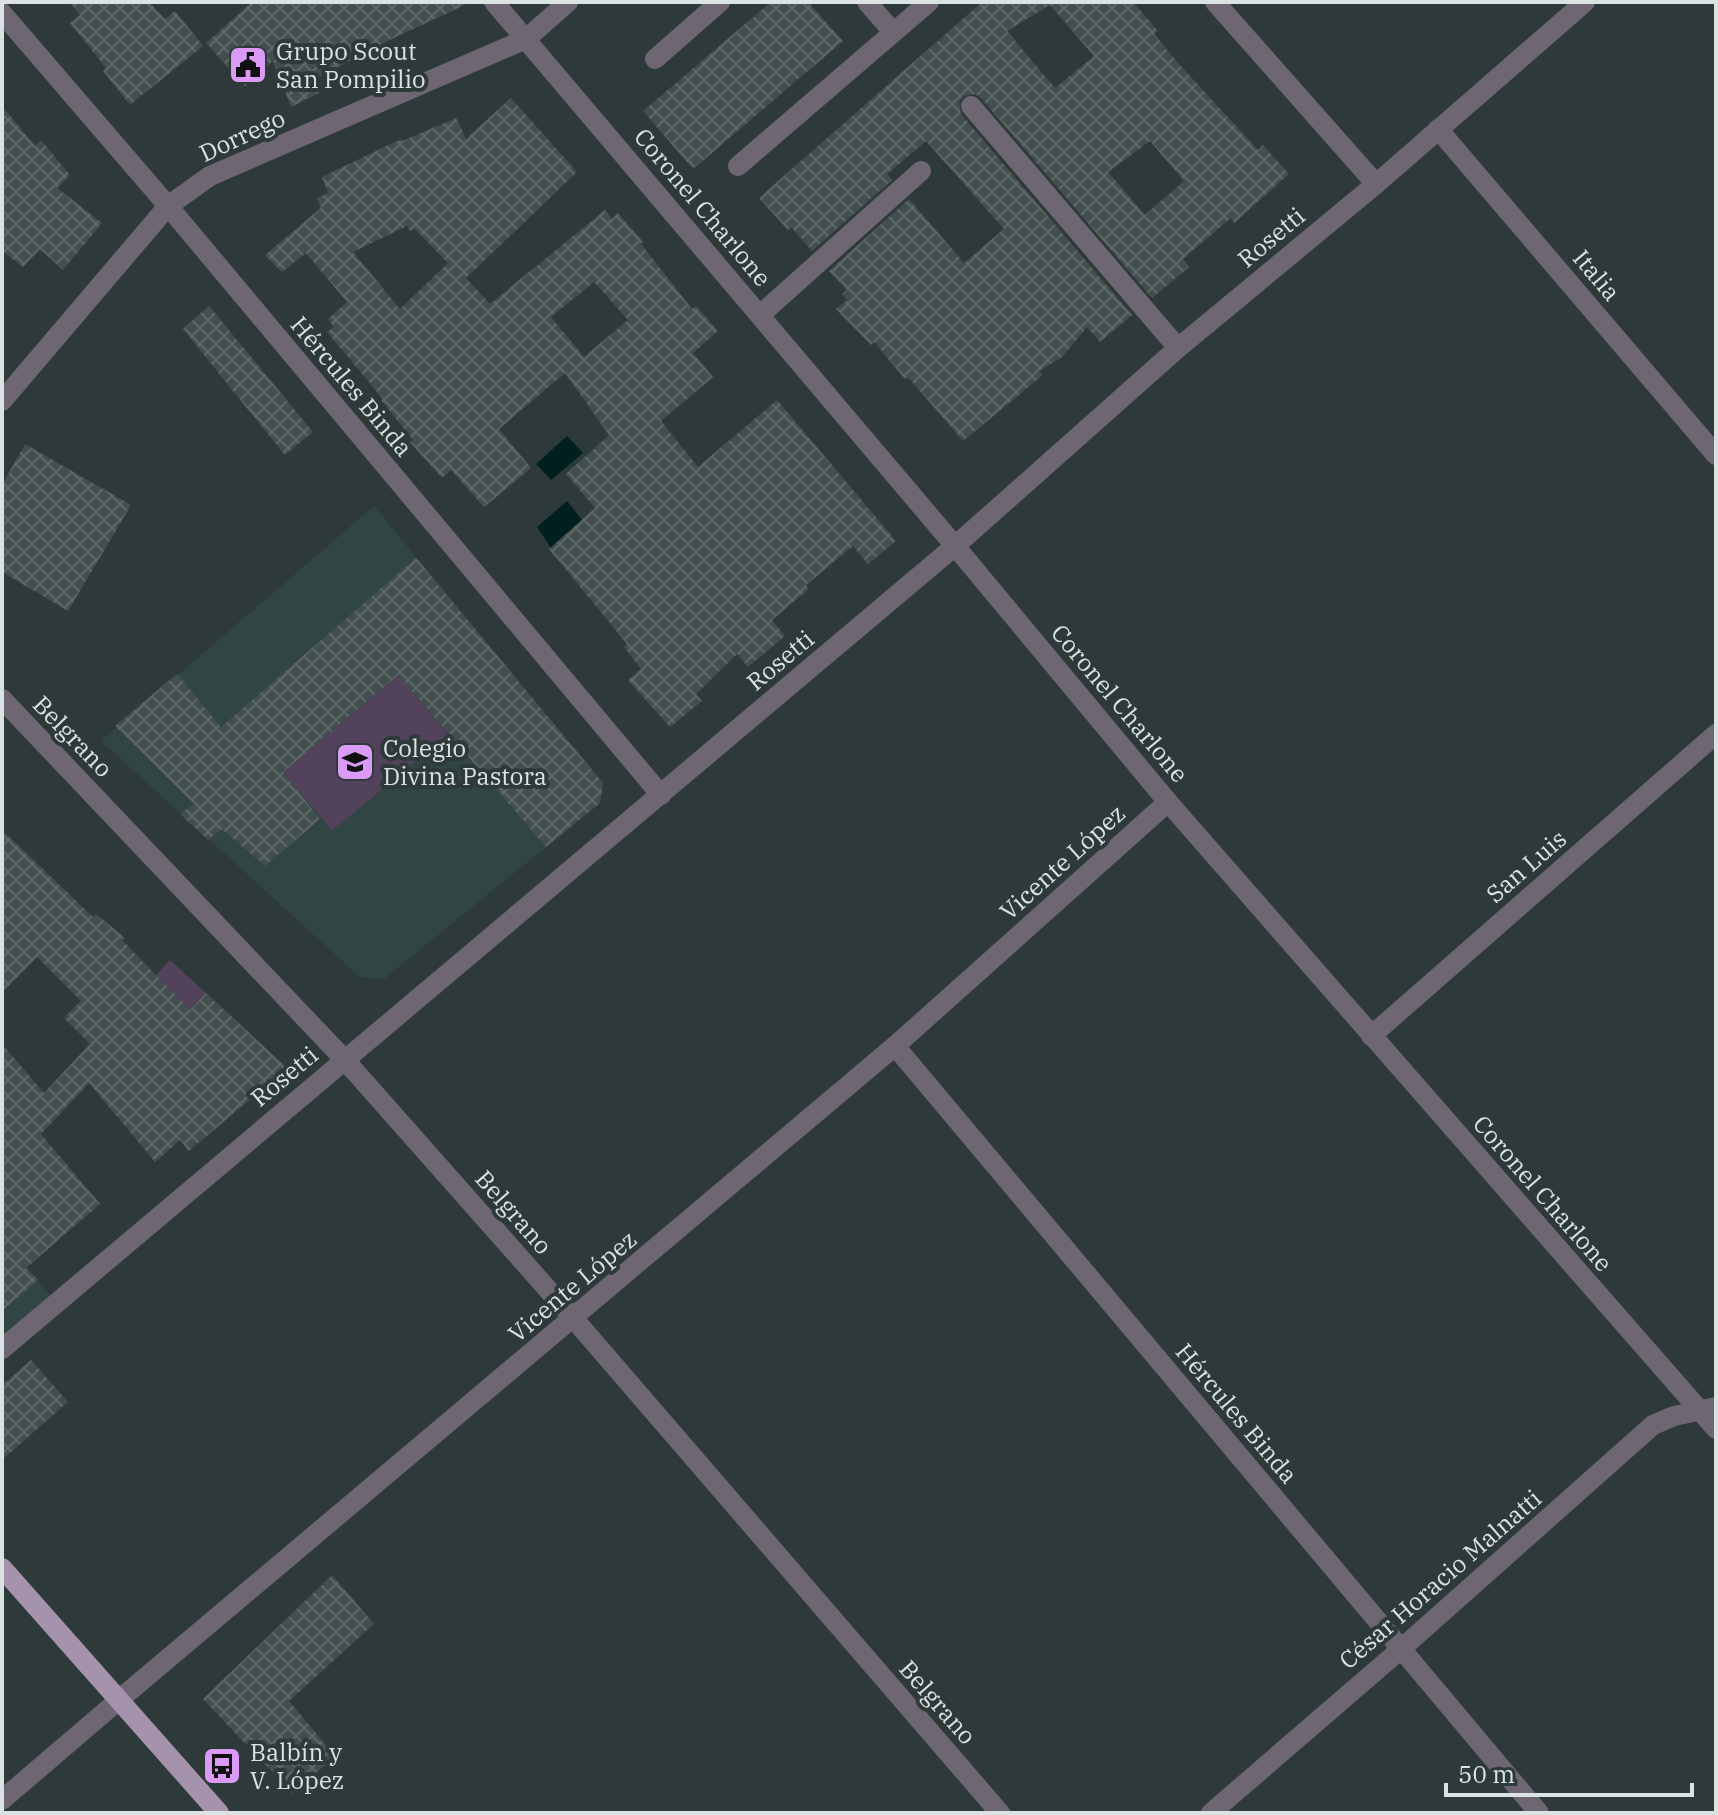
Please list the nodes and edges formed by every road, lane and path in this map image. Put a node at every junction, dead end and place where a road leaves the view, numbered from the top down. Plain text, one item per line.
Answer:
1 (494, 2) edge
2 (568, 2) edge
3 (720, 2) edge
4 (867, 2) edge
5 (929, 2) edge
6 (1215, 2) edge
7 (1585, 2) edge
8 (2, 13) edge
9 (893, 32) junction
10 (526, 39) junction
11 (655, 59) dead end
12 (971, 106) dead end
13 (1438, 129) junction
14 (738, 166) dead end
15 (921, 171) dead end
16 (1376, 184) junction
17 (168, 206) junction
18 (760, 315) junction
19 (1178, 348) junction
20 (2, 401) edge
21 (1716, 455) edge
22 (955, 546) junction
23 (2, 699) edge
24 (1716, 734) edge
25 (661, 795) junction
26 (1168, 802) junction
27 (1371, 1036) junction
28 (895, 1046) junction
29 (344, 1059) junction
30 (574, 1319) junction
31 (2, 1349) edge
32 (1708, 1408) edge
33 (1716, 1429) edge
34 (2, 1568) edge
35 (1401, 1649) junction
36 (120, 1699) junction
37 (2, 1800) edge
38 (219, 1813) edge
39 (1000, 1813) edge
40 (1211, 1813) edge
41 (1539, 1813) edge

1 - 10 street, Coronel Charlone
2 - 10 street, Dorrego
3 - 11 street
4 - 9 street
5 - 9 street
6 - 16 street
7 - 13 street, Rosetti
8 - 17 street, Hércules Binda
9 - 14 street
10 - 17 street, Dorrego
10 - 18 street, Coronel Charlone
12 - 19 street
13 - 16 street, Rosetti
13 - 21 street, Italia
15 - 18 street
16 - 19 street, Rosetti
17 - 20 street, Dorrego
17 - 25 street, Hércules Binda
18 - 22 street, Coronel Charlone
19 - 22 street, Rosetti
22 - 25 street, Rosetti
22 - 26 street, Coronel Charlone
23 - 29 street, Belgrano
24 - 27 street, San Luis
25 - 29 street, Rosetti
26 - 27 street, Coronel Charlone
26 - 28 street, Vicente López
27 - 32 street, Coronel Charlone
28 - 30 street, Vicente López
28 - 35 street, Hércules Binda
29 - 30 street, Belgrano
29 - 31 street, Rosetti
30 - 36 street, Vicente López
30 - 39 street, Belgrano
32 - 33 street, Coronel Charlone
32 - 35 street, César Horacio Malnatti
34 - 36 main road
35 - 40 street, César Horacio Malnatti
35 - 41 street, Hércules Binda
36 - 37 street, Vicente López
36 - 38 main road

